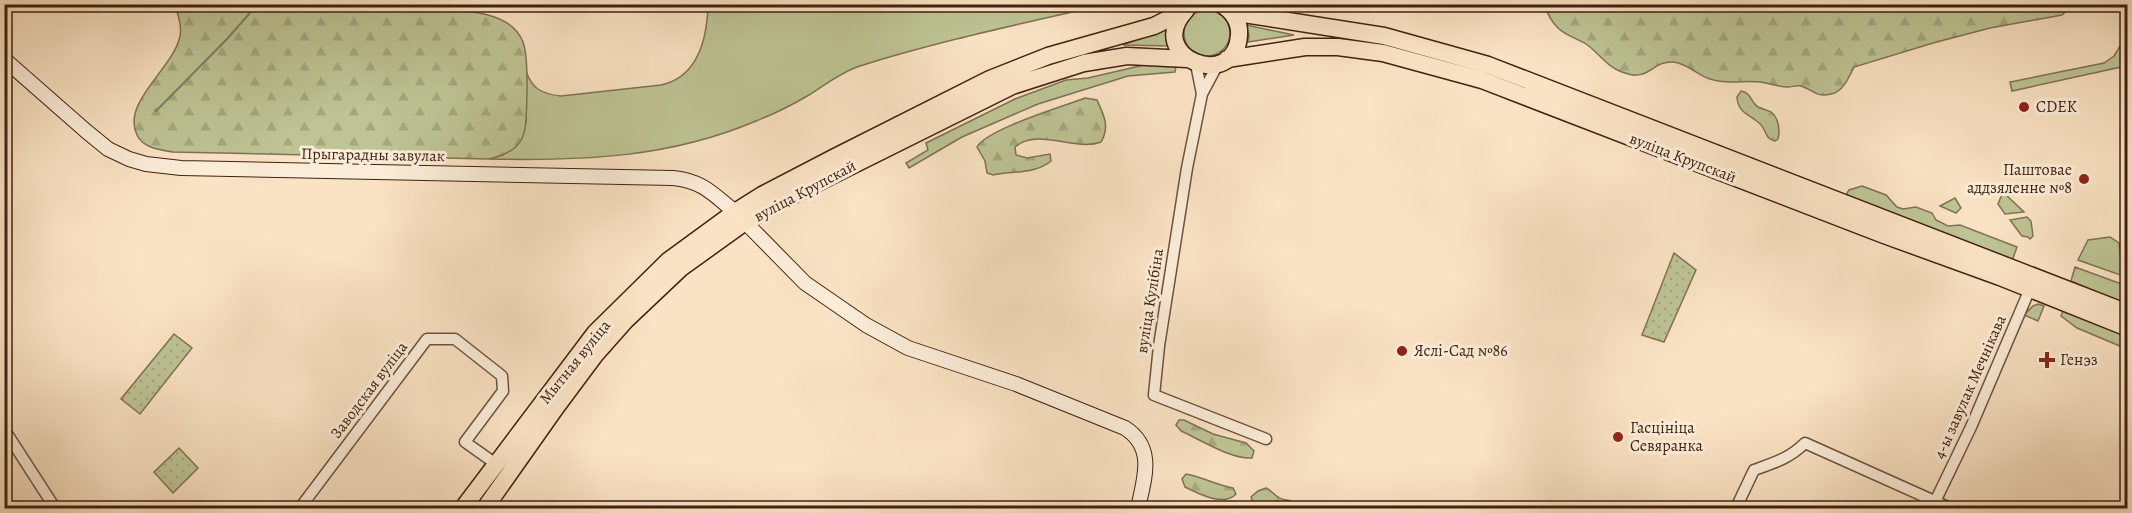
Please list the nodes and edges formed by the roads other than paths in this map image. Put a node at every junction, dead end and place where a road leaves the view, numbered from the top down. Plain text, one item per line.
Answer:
1 (1190, 6) edge
2 (1225, 6) edge
3 (4, 58) edge
4 (1192, 62) junction
5 (1222, 62) junction
6 (1202, 94) junction
7 (740, 217) junction
8 (2032, 282) junction
9 (2127, 313) edge
10 (2127, 328) edge
11 (4, 429) edge
12 (1266, 439) dead end
13 (496, 464) junction
14 (1933, 505) edge
15 (55, 508) edge
16 (300, 508) edge
17 (463, 508) edge
18 (485, 508) edge
19 (1138, 508) edge
20 (1736, 508) edge
21 (1950, 508) edge

1 - 4 main road
1 - 7 main road, вуліца Крупскай
2 - 5 main road
2 - 8 main road, вуліца Крупскай
3 - 7 street, Прыгарадны завулак
4 - 5 main road, вуліца Крупскай
4 - 6 street, вуліца Кулібіна
4 - 7 main road, вуліца Крупскай
5 - 6 street, вуліца Кулібіна
5 - 8 main road, вуліца Крупскай
6 - 12 street, вуліца Кулібіна
7 - 13 main road, Мытная вуліца
7 - 18 main road, Мытная вуліца
7 - 19 street, вуліца Крупскай
8 - 9 main road, вуліца Крупскай
8 - 10 main road, вуліца Крупскай
8 - 14 street, 4-ы завулак Мечнікава
11 - 15 street
13 - 16 street, Заводская вуліца
13 - 17 main road, Мытная вуліца
14 - 20 street
14 - 21 street

